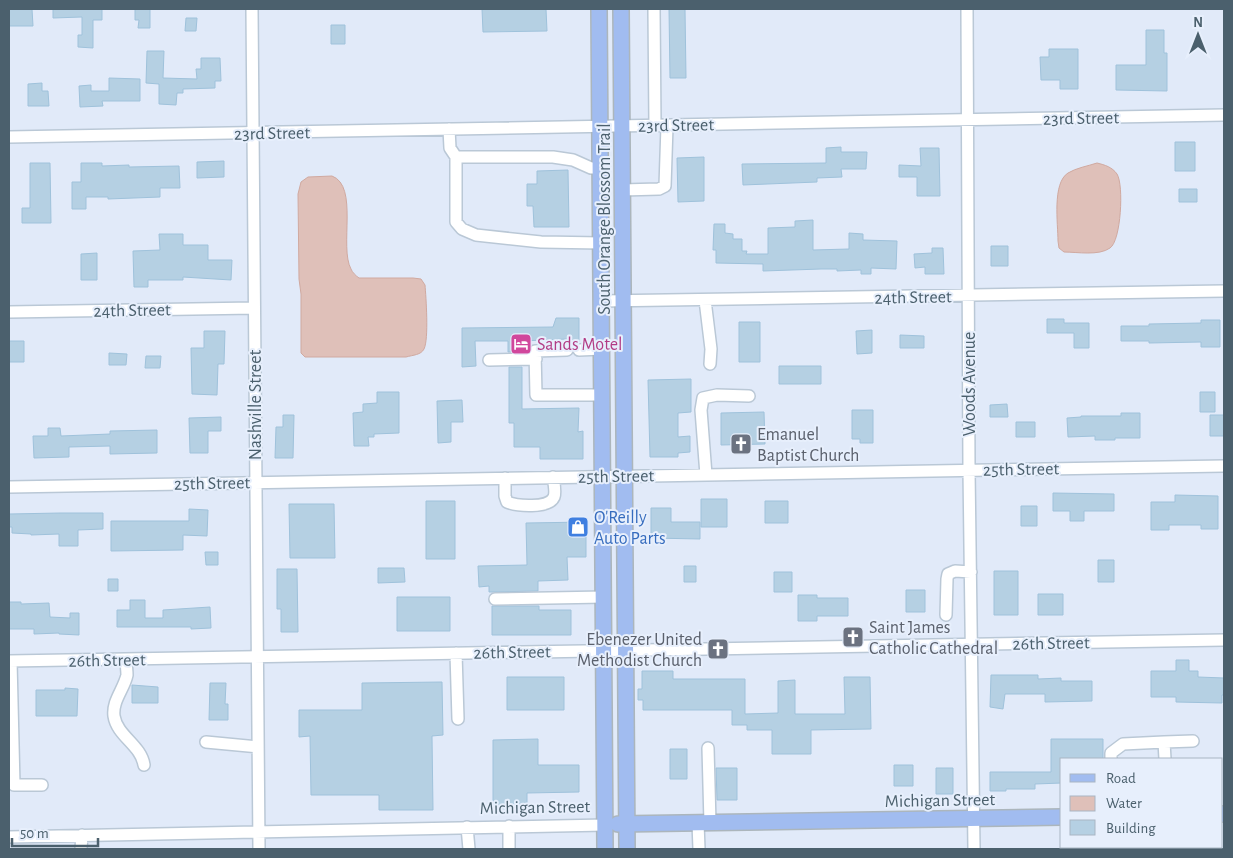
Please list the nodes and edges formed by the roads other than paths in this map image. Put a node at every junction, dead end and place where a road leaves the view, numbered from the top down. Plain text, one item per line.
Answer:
1 (252, 9) edge
2 (599, 9) edge
3 (621, 9) edge
4 (654, 9) edge
5 (967, 9) edge
6 (1224, 115) edge
7 (967, 121) junction
8 (600, 126) junction
9 (622, 126) junction
10 (655, 126) junction
11 (667, 126) junction
12 (449, 129) junction
13 (253, 133) junction
14 (9, 137) edge
15 (456, 157) junction
16 (600, 168) junction
17 (622, 190) junction
18 (601, 243) junction
19 (1224, 291) edge
20 (969, 296) junction
21 (705, 300) junction
22 (602, 301) junction
23 (623, 301) junction
24 (254, 308) junction
25 (9, 312) edge
26 (602, 349) junction
27 (536, 359) junction
28 (489, 360) dead end
29 (710, 364) dead end
30 (602, 395) junction
31 (749, 396) dead end
32 (1224, 466) edge
33 (970, 470) junction
34 (706, 474) junction
35 (603, 476) junction
36 (624, 476) junction
37 (554, 477) junction
38 (505, 478) junction
39 (255, 482) junction
40 (9, 487) edge
41 (971, 572) junction
42 (604, 597) junction
43 (494, 599) dead end
44 (946, 615) dead end
45 (1224, 640) edge
46 (972, 644) junction
47 (604, 650) junction
48 (624, 650) junction
49 (456, 654) junction
50 (257, 657) junction
51 (126, 659) junction
52 (10, 661) edge
53 (458, 719) dead end
54 (1193, 741) dead end
55 (206, 742) dead end
56 (1164, 742) junction
57 (258, 747) junction
58 (708, 748) dead end
59 (1111, 758) edge
60 (1165, 758) edge
61 (144, 765) dead end
62 (42, 785) dead end
63 (1060, 817) edge
64 (974, 818) junction
65 (704, 823) junction
66 (605, 824) junction
67 (627, 824) junction
68 (509, 826) junction
69 (467, 827) junction
70 (258, 831) junction
71 (82, 835) junction
72 (9, 837) edge
73 (81, 849) edge
74 (259, 849) edge
75 (469, 849) edge
76 (509, 849) edge
77 (605, 849) edge
78 (627, 849) edge
79 (700, 849) edge
80 (974, 849) edge

1 - 13 street, Nashville Street
2 - 8 main road, South Orange Blossom Trail
3 - 9 main road, South Orange Blossom Trail
4 - 10 street
5 - 7 street, Woods Avenue
6 - 7 street, 23rd Street
7 - 11 street, 23rd Street
7 - 20 street, Woods Avenue
8 - 9 street, 23rd Street
8 - 12 street, 23rd Street
8 - 16 main road, South Orange Blossom Trail
9 - 10 street, 23rd Street
9 - 17 main road, South Orange Blossom Trail
10 - 11 street, 23rd Street
11 - 17 street
12 - 13 street, 23rd Street
12 - 15 street
13 - 14 street, 23rd Street
13 - 24 street, Nashville Street
15 - 16 street
15 - 18 street
16 - 18 main road, South Orange Blossom Trail
17 - 23 main road, South Orange Blossom Trail
18 - 22 main road, South Orange Blossom Trail
19 - 20 street, 24th Street
20 - 21 street, 24th Street
20 - 33 street, Woods Avenue
21 - 23 street, 24th Street
21 - 29 street
22 - 23 street, 24th Street
22 - 26 main road, South Orange Blossom Trail
23 - 36 main road, South Orange Blossom Trail
24 - 25 street, 24th Street
24 - 39 street, Nashville Street
26 - 27 street
26 - 30 main road, South Orange Blossom Trail
27 - 28 street
27 - 30 street
30 - 35 main road, South Orange Blossom Trail
31 - 34 street
32 - 33 street, 25th Street
33 - 34 street, 25th Street
33 - 41 street, Woods Avenue
34 - 36 street, 25th Street
35 - 36 street, 25th Street
35 - 37 street, 25th Street
35 - 42 main road, South Orange Blossom Trail
36 - 48 main road, South Orange Blossom Trail
37 - 38 street, 25th Street
37 - 38 street
38 - 39 street, 25th Street
39 - 40 street, 25th Street
39 - 50 street, Nashville Street
41 - 44 street
41 - 46 street, Woods Avenue
42 - 43 street
42 - 47 main road, South Orange Blossom Trail
45 - 46 street, 26th Street
46 - 48 street, 26th Street
46 - 64 street, Woods Avenue
47 - 48 street, 26th Street
47 - 49 street, 26th Street
47 - 66 main road, South Orange Blossom Trail
48 - 67 main road, South Orange Blossom Trail
49 - 50 street, 26th Street
49 - 53 street
50 - 51 street, 26th Street
50 - 57 street, Nashville Street
51 - 52 street, 26th Street
51 - 61 street
52 - 62 street
54 - 56 street
55 - 57 street
56 - 59 street
56 - 60 street
57 - 70 street, Nashville Street
58 - 65 street
63 - 64 main road, Michigan Street
64 - 65 main road, Michigan Street
64 - 80 street, Woods Avenue
65 - 67 main road, Michigan Street
65 - 79 street
66 - 67 main road, Michigan Street
66 - 68 street, Michigan Street
66 - 77 main road, South Orange Blossom Trail
67 - 78 main road, South Orange Blossom Trail
68 - 69 street, Michigan Street
68 - 76 street
69 - 70 street, Michigan Street
69 - 75 street
70 - 71 street, Michigan Street
70 - 74 street, Nashville Street
71 - 72 street, Michigan Street
71 - 73 street

